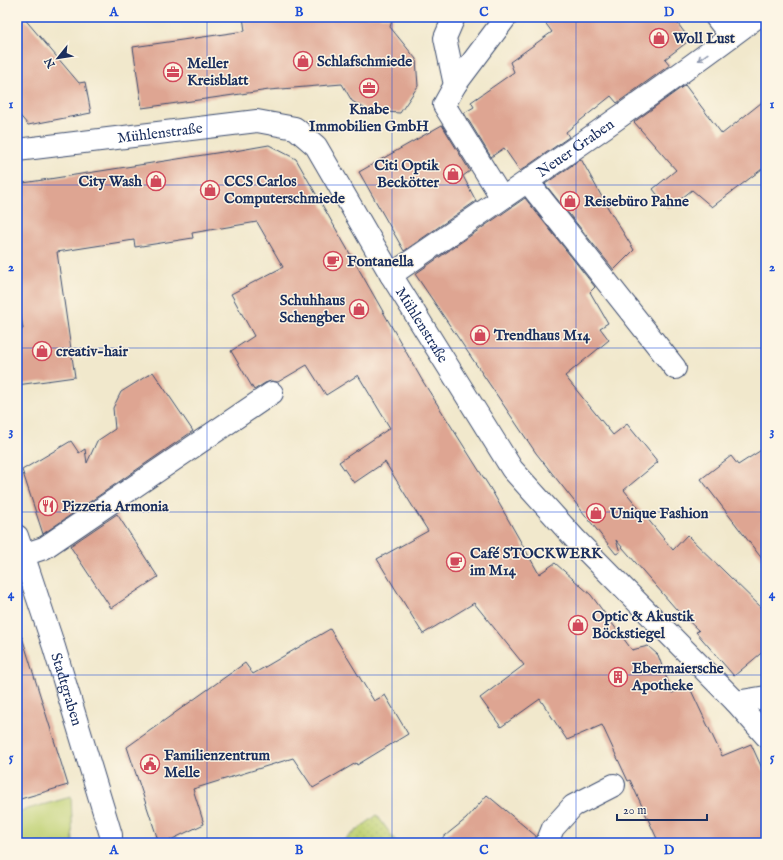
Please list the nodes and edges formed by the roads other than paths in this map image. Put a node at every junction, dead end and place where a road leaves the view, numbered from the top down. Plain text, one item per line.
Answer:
1 (454, 17) edge
2 (506, 17) edge
3 (716, 17) edge
4 (757, 17) edge
5 (731, 36) junction
6 (455, 85) junction
7 (17, 150) edge
8 (528, 182) junction
9 (502, 198) junction
10 (391, 275) junction
11 (675, 368) dead end
12 (272, 393) dead end
13 (20, 546) edge
14 (766, 697) edge
15 (736, 702) junction
16 (766, 736) edge
17 (614, 785) dead end
18 (111, 843) edge
19 (547, 843) edge

1 - 6 street
2 - 6 street
3 - 5 street
4 - 5 street, Neuer Graben
5 -> 8 street, Neuer Graben
6 - 9 street
7 - 10 street, Mühlenstraße
8 - 9 street, Neuer Graben
8 - 11 street
9 - 10 street, Neuer Graben
10 - 15 street, Mühlenstraße
12 - 13 street
13 - 18 street, Stadtgraben
14 - 15 street
15 - 16 street, Mühlenstraße
17 - 19 street

